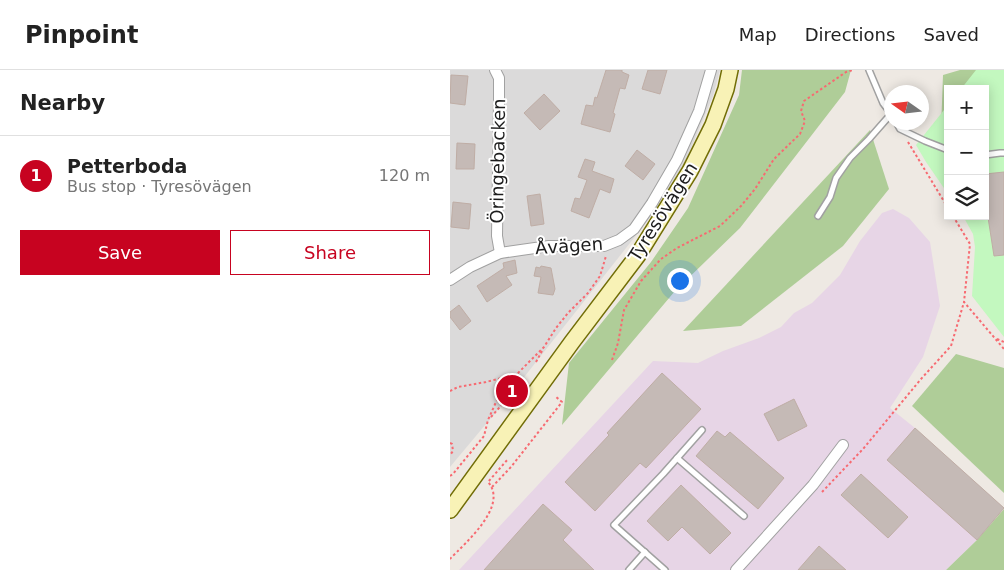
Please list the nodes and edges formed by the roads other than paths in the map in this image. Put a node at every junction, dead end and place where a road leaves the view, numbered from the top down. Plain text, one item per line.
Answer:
1 (495, 70) edge
2 (712, 70) edge
3 (730, 70) edge
4 (869, 70) edge
5 (884, 104) edge
6 (884, 123) edge
7 (902, 130) edge
8 (944, 149) edge
9 (989, 154) edge
10 (1004, 154) edge
11 (818, 216) dead end
12 (500, 253) junction
13 (450, 280) edge
14 (572, 342) junction
15 (702, 430) dead end
16 (843, 445) dead end
17 (677, 458) junction
18 (450, 492) edge
19 (450, 510) edge
20 (744, 516) dead end
21 (645, 552) junction
22 (629, 570) edge
23 (666, 570) edge
24 (736, 570) edge

1 - 12 street, Öringebacken
2 - 12 street, Åvägen
3 - 14 main road, Tyresövägen
4 - 5 lane
6 - 11 lane
7 - 8 lane
9 - 10 lane
12 - 13 street, Åvägen
14 - 18 main road, Tyresövägen
14 - 19 main road, Tyresövägen
15 - 17 lane
16 - 24 street
17 - 20 lane
17 - 21 lane
21 - 22 lane
21 - 23 lane

